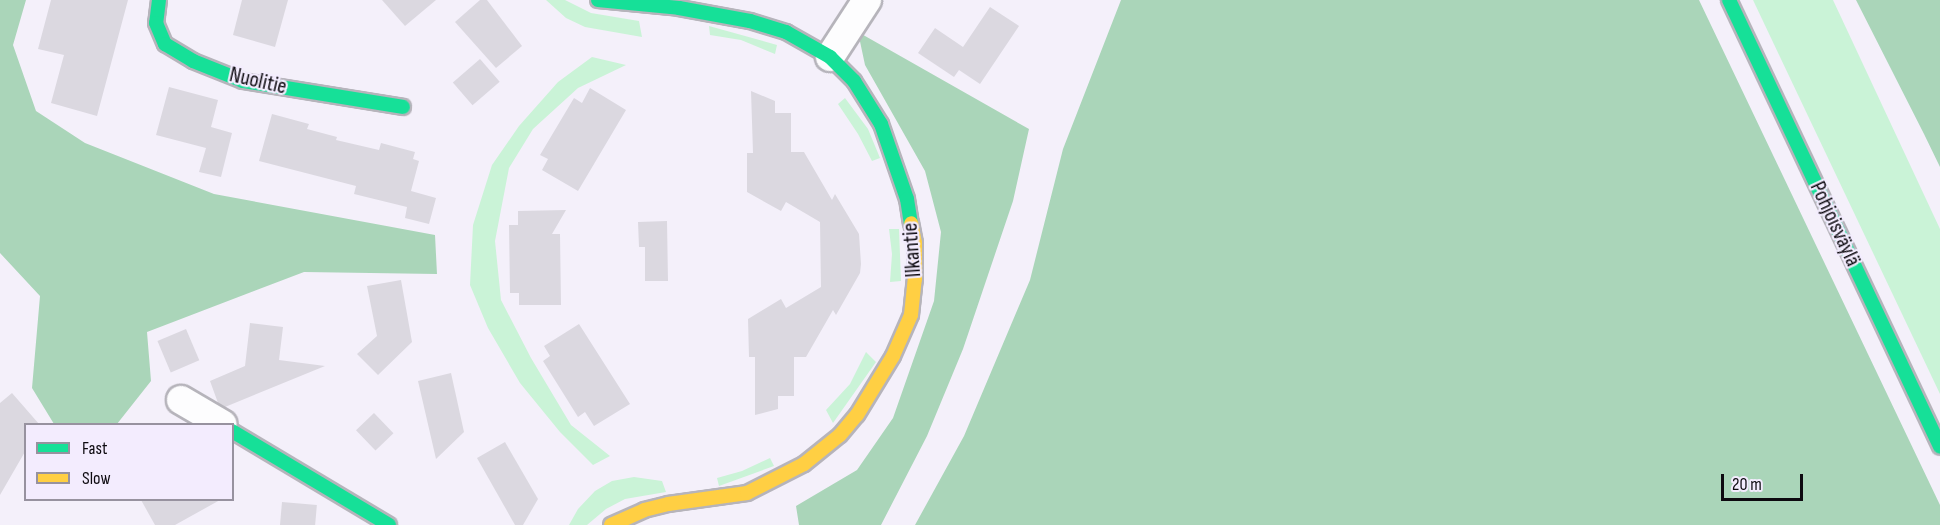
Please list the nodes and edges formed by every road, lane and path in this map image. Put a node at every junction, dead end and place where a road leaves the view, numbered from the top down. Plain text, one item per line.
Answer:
1 (159, 0) edge
2 (598, 0) edge
3 (867, 0) edge
4 (1729, 0) edge
5 (830, 57) junction
6 (403, 107) dead end
7 (181, 400) dead end
8 (220, 423) edge
9 (234, 432) edge
10 (1940, 447) edge
11 (389, 525) edge
12 (611, 525) edge

1 - 6 street, Nuolitie
2 - 5 street, Ilkantie
3 - 5 street
4 - 10 street, Pohjoisväylä
5 - 12 street, Ilkantie
7 - 8 street
9 - 11 street

